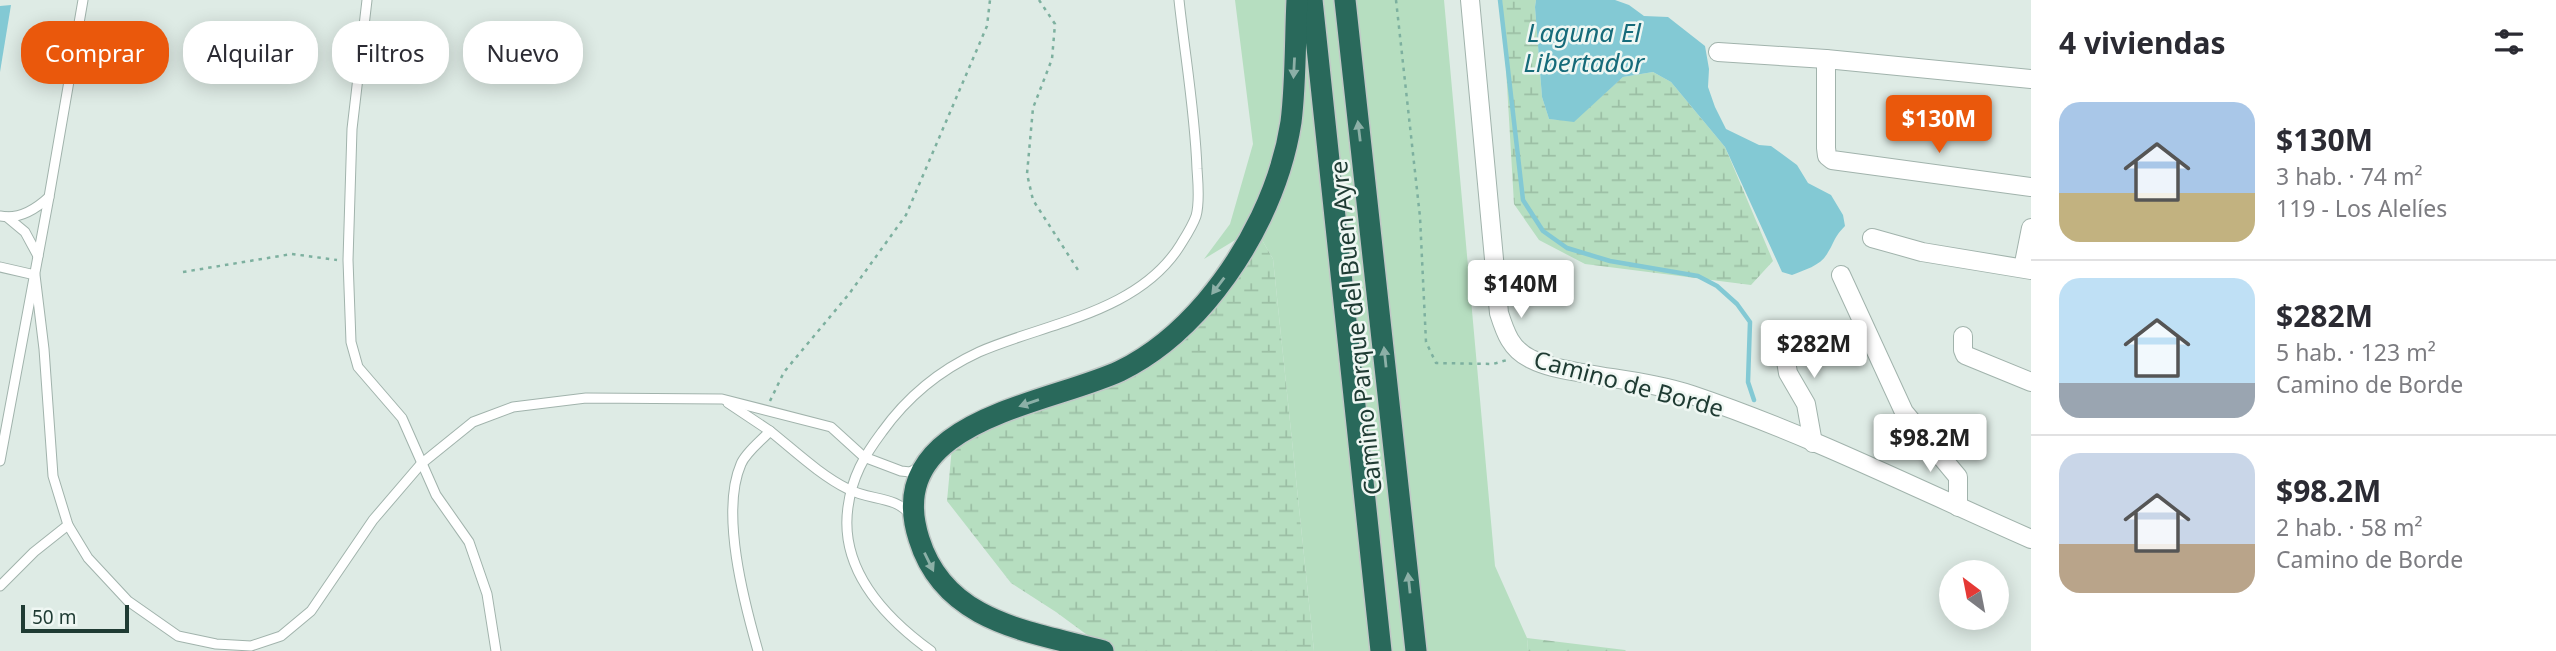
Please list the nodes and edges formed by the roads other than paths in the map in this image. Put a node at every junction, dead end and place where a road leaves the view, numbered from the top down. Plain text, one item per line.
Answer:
1 (83, 0) edge
2 (367, 0) edge
3 (1173, 0) edge
4 (1179, 0) edge
5 (1297, 0) edge
6 (1312, 0) edge
7 (1345, 0) edge
8 (1470, 0) edge
9 (1182, 25) junction
10 (1718, 52) dead end
11 (1826, 59) junction
12 (2031, 79) edge
13 (2031, 187) edge
14 (49, 197) junction
15 (3, 217) edge
16 (2031, 228) edge
17 (1872, 238) dead end
18 (38, 256) junction
19 (0, 267) edge
20 (2027, 269) edge
21 (35, 275) junction
22 (1841, 275) dead end
23 (1773, 334) dead end
24 (1963, 336) dead end
25 (2031, 383) edge
26 (722, 399) junction
27 (769, 431) junction
28 (1813, 443) junction
29 (864, 457) junction
30 (0, 461) edge
31 (928, 463) junction
32 (421, 464) junction
33 (850, 490) junction
34 (1958, 507) junction
35 (914, 521) junction
36 (68, 525) junction
37 (2031, 539) edge
38 (0, 586) edge
39 (496, 651) edge
40 (758, 651) edge
41 (931, 651) edge
42 (1103, 651) edge
43 (1381, 651) edge
44 (1416, 651) edge

1 - 14 lane
2 - 32 lane
3 - 9 lane
4 - 9 lane
5 -> 31 highway
6 - 43 highway, Camino Parque del Buen Ayre
44 -> 7 highway, Camino Parque del Buen Ayre
8 - 28 street, Camino de Borde
9 - 29 lane
10 - 11 street
11 - 12 street
11 - 13 street
14 - 15 lane
14 - 18 lane
15 - 18 lane
16 - 20 street
17 - 20 street
18 - 21 lane
19 - 21 lane
21 - 30 lane
21 - 36 lane
22 - 34 street
23 - 28 street
24 - 25 street
26 - 27 lane
26 - 29 lane
26 - 32 lane
27 - 33 lane
27 - 40 lane
28 - 34 street, Camino de Borde
29 - 31 lane
29 - 33 lane
31 - 35 highway
32 - 36 lane
32 - 39 lane
33 - 35 lane
33 - 41 lane
34 - 37 street, Camino de Borde
35 -> 42 highway
36 - 38 lane

